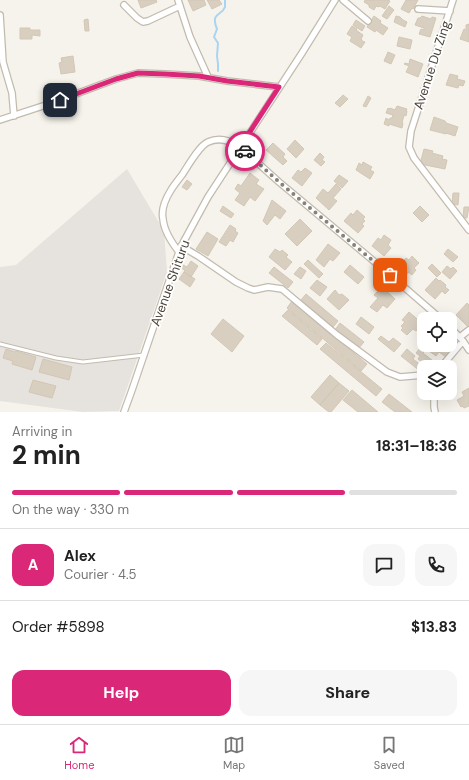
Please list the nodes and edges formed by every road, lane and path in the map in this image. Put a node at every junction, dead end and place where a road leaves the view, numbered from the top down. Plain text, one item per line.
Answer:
1 (335, 0) edge
2 (343, 0) edge
3 (453, 0) edge
4 (179, 3) edge
5 (124, 5) dead end
6 (418, 9) dead end
7 (450, 11) junction
8 (0, 15) edge
9 (368, 21) dead end
10 (208, 77) junction
11 (279, 87) junction
12 (14, 116) junction
13 (0, 120) edge
14 (240, 147) junction
15 (469, 230) edge
16 (180, 249) junction
17 (433, 312) edge
18 (469, 330) edge
19 (457, 334) edge
20 (462, 339) junction
21 (0, 344) edge
22 (469, 350) edge
23 (144, 355) junction
24 (446, 360) edge
25 (417, 376) edge
26 (434, 400) edge
27 (124, 412) edge
28 (435, 412) edge

1 - 11 street, Avenue Shituru
2 - 9 street
3 - 7 street, Avenue Du Zing
4 - 5 street
4 - 10 street
6 - 7 street
7 - 15 street, Avenue Du Zing
8 - 12 street
10 - 11 street
10 - 12 street
11 - 14 street, Avenue Shituru
12 - 13 street
14 - 16 street, Avenue Shituru
14 - 16 street
14 - 17 street
16 - 23 street, Avenue Shituru
16 - 25 street
18 - 20 street
19 - 20 street
20 - 22 street
20 - 24 street
21 - 23 lane
23 - 27 street, Avenue Shituru
26 - 28 street

